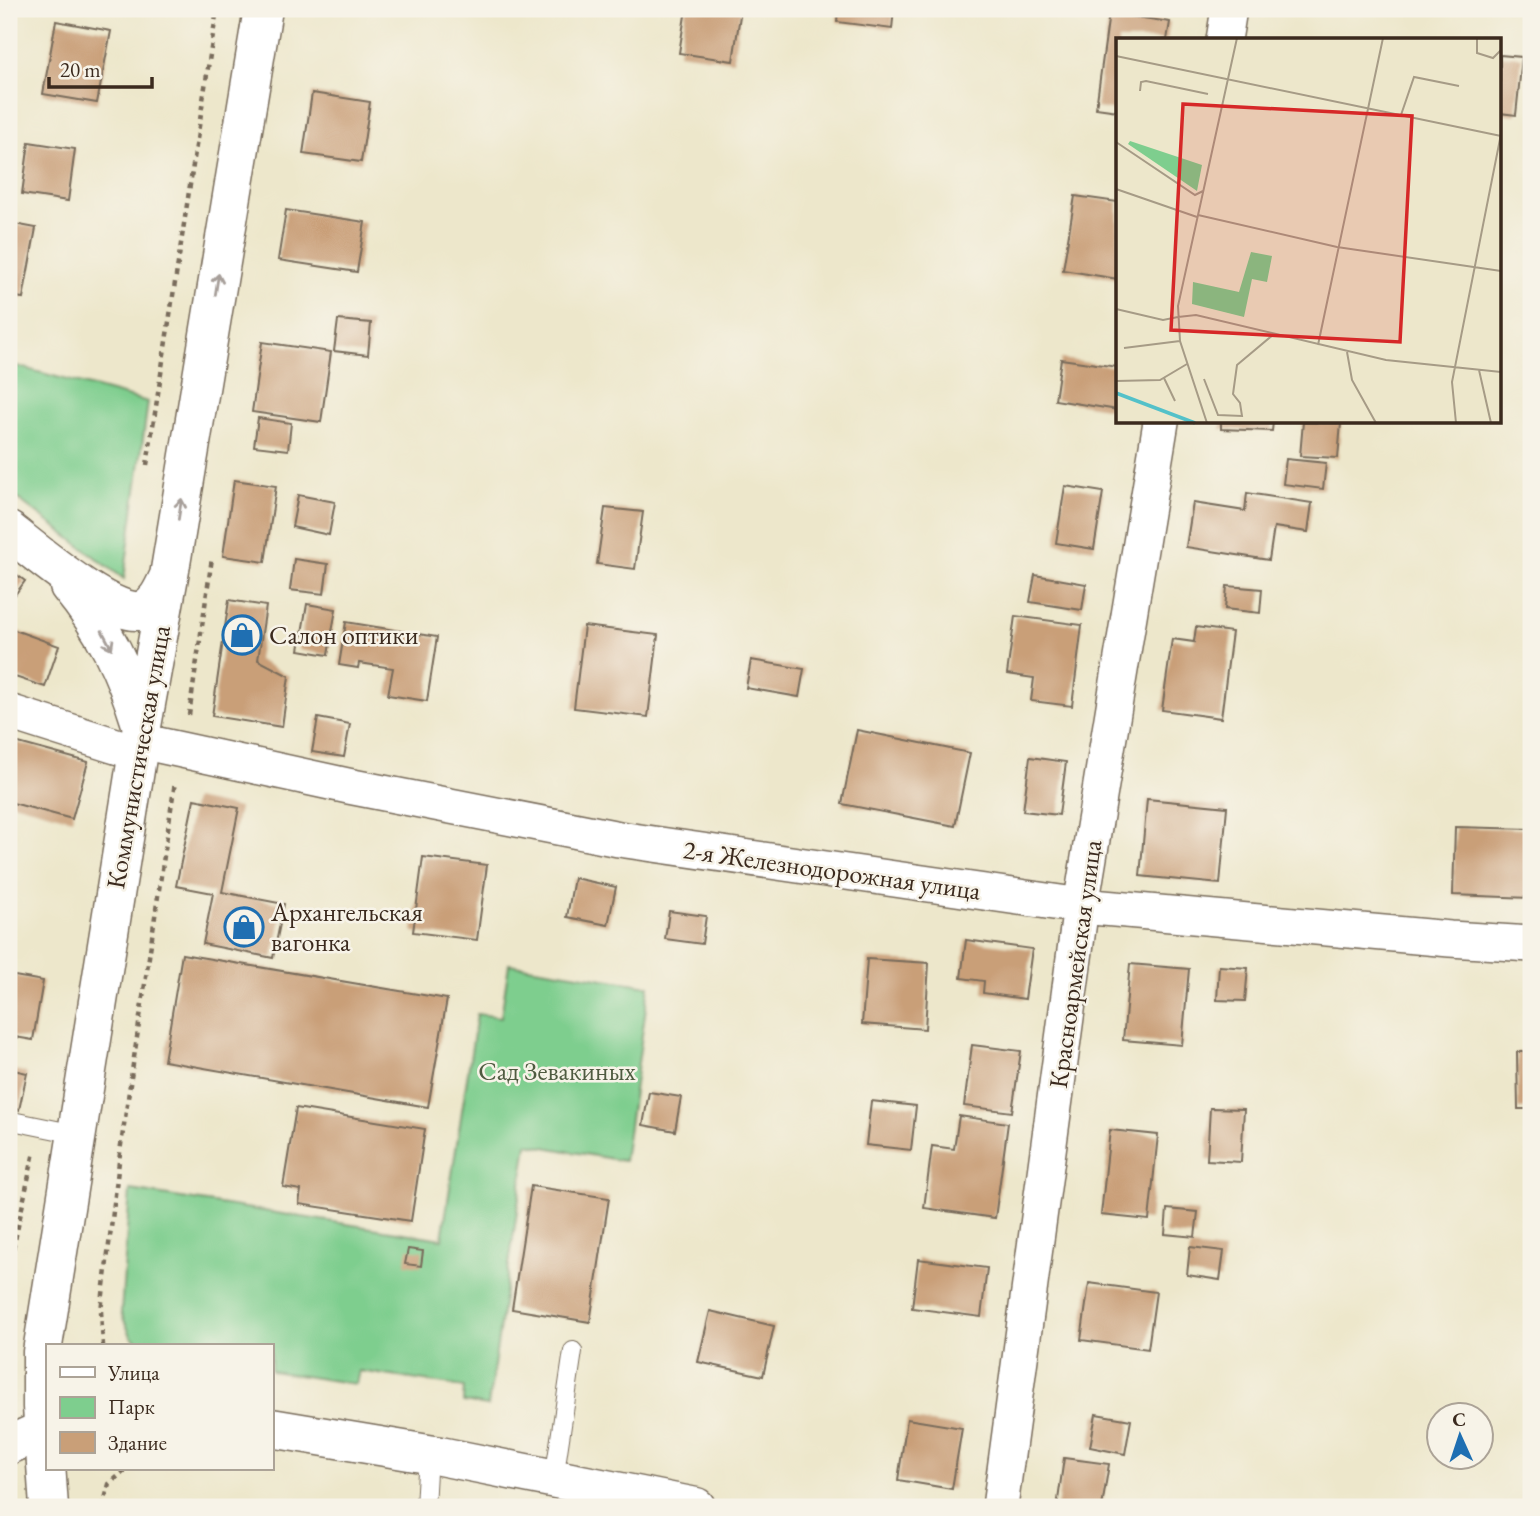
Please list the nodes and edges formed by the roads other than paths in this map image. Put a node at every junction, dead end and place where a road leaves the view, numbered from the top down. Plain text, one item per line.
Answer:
1 (263, 9) edge
2 (1230, 9) edge
3 (1224, 38) edge
4 (1161, 424) edge
5 (9, 531) edge
6 (52, 565) junction
7 (169, 576) junction
8 (9, 712) edge
9 (140, 740) junction
10 (1081, 906) junction
11 (1531, 944) edge
12 (17, 1122) dead end
13 (76, 1134) junction
14 (573, 1351) dead end
15 (273, 1428) edge
16 (46, 1429) edge
17 (9, 1445) edge
18 (428, 1454) junction
19 (48, 1470) edge
20 (554, 1479) junction
21 (49, 1507) edge
22 (425, 1507) edge
23 (693, 1507) edge
24 (1000, 1507) edge

7 -> 1 main road, Коммунистическая улица
2 - 3 street
4 - 10 street, Красноармейская улица
5 - 6 main road
6 - 7 main road
6 -> 9 main road
7 - 9 main road, Коммунистическая улица
8 - 9 street, 2-я Железнодорожная улица
9 - 10 street, 2-я Железнодорожная улица
9 - 13 main road, Коммунистическая улица
10 - 11 street, 2-я Железнодорожная улица
10 - 24 street, Красноармейская улица
12 - 13 lane
13 - 16 main road, Коммунистическая улица
14 - 20 lane
15 - 18 main road
16 - 17 main road
18 - 20 main road
18 - 22 lane
19 - 21 main road, Коммунистическая улица
20 - 23 main road

